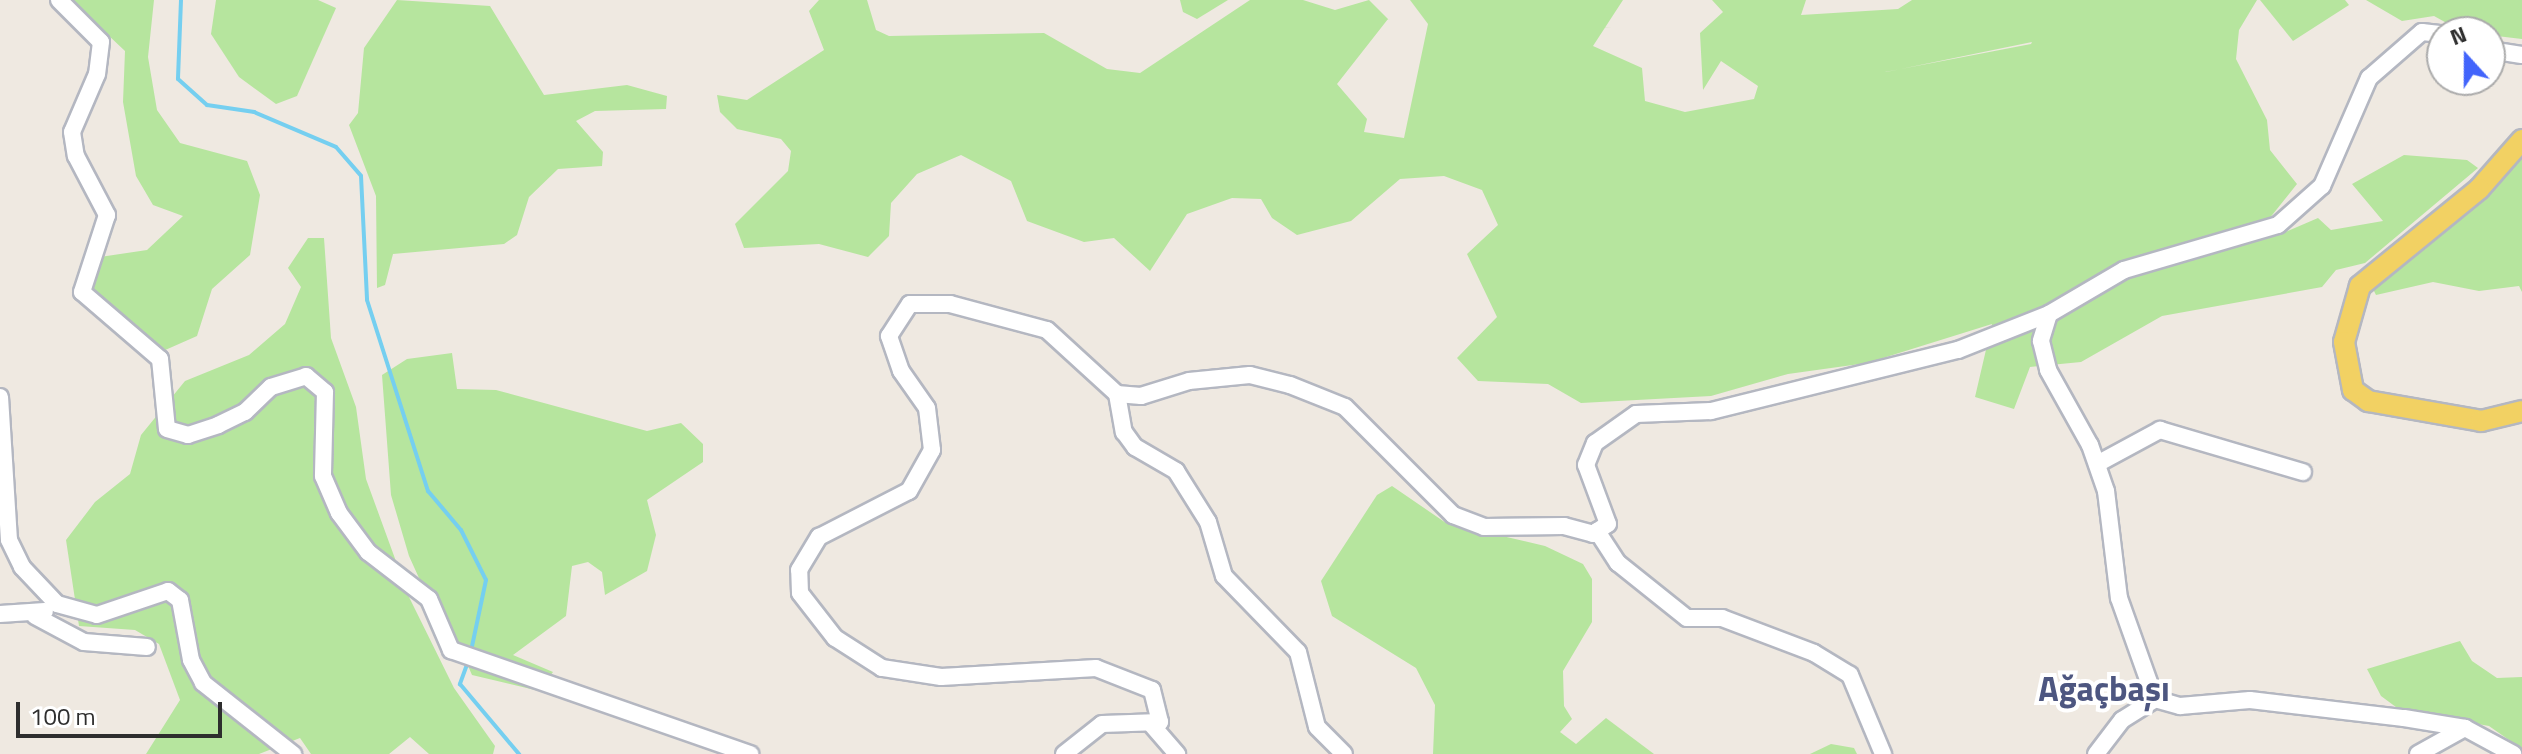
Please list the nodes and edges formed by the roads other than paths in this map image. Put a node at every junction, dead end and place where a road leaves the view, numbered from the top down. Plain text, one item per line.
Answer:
1 (59, 0) edge
2 (2426, 32) edge
3 (2522, 140) edge
4 (2049, 314) junction
5 (1117, 394) junction
6 (0, 397) edge
7 (2522, 411) edge
8 (2097, 464) junction
9 (2303, 472) dead end
10 (1597, 531) junction
11 (57, 604) junction
12 (0, 614) edge
13 (35, 616) junction
14 (147, 647) dead end
15 (2155, 699) junction
16 (1151, 724) junction
17 (2465, 728) junction
18 (293, 754) edge
19 (750, 754) edge
20 (1064, 754) edge
21 (1177, 754) edge
22 (1344, 754) edge
23 (1883, 754) edge
24 (2096, 754) edge
25 (2418, 754) edge
26 (2513, 754) edge

1 - 19 street
2 - 4 street
3 - 7 main road
4 - 8 street
4 - 10 street
5 - 10 street
5 - 16 street
5 - 22 street
6 - 11 street
8 - 9 street
8 - 15 street
10 - 23 street
11 - 13 street
11 - 18 street
12 - 13 street
13 - 14 street
15 - 17 street
15 - 24 street
16 - 20 street
16 - 21 street
17 - 25 street
17 - 26 street

